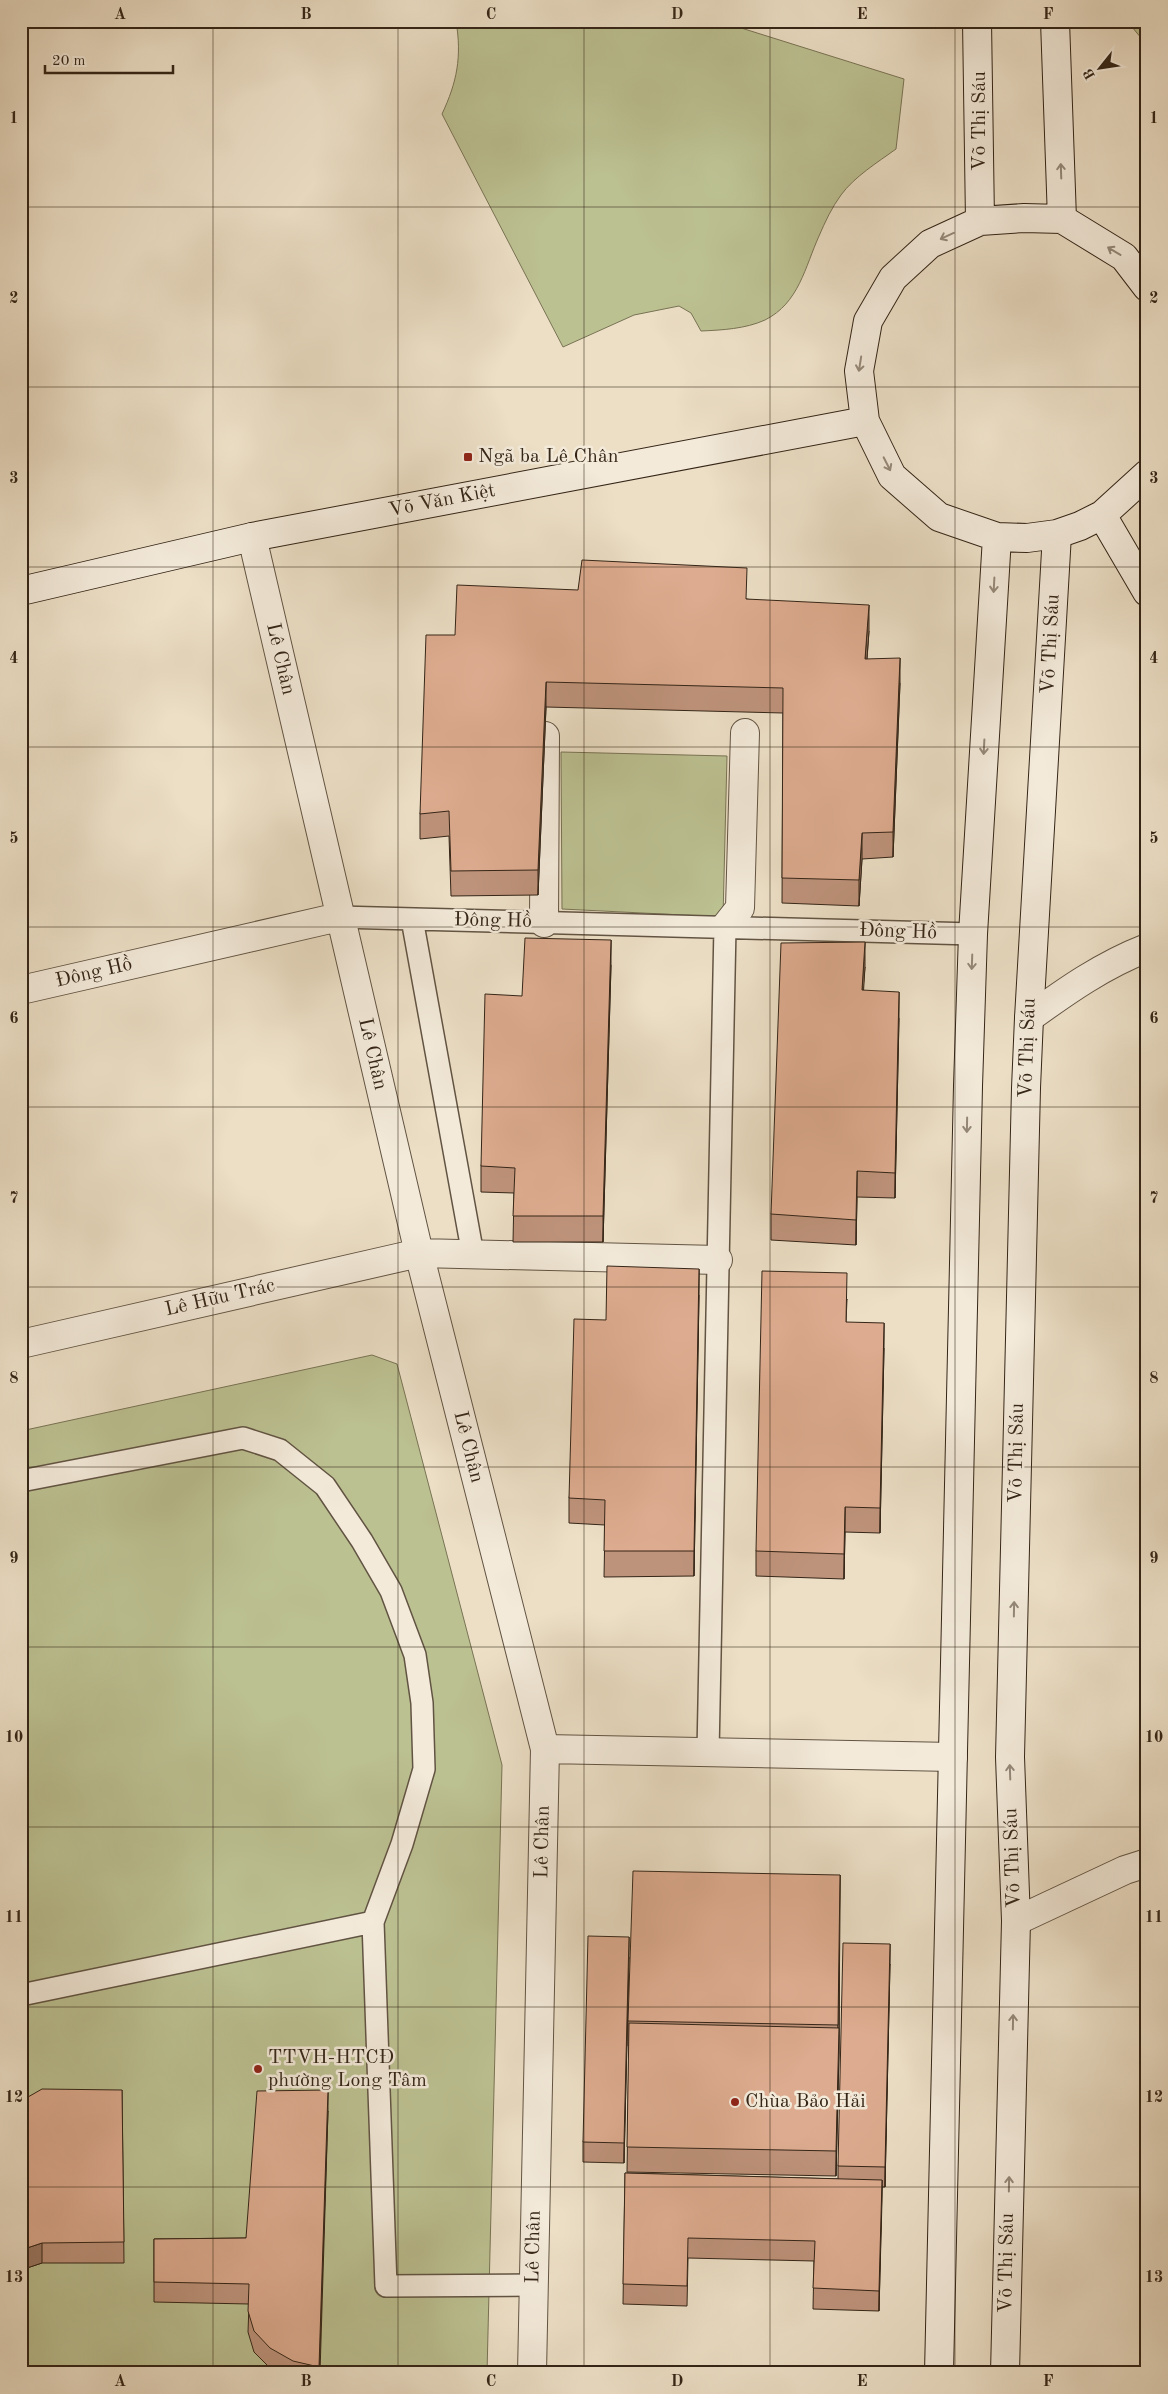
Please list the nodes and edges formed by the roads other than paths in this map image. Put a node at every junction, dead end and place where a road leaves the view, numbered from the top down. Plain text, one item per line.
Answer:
1 (977, 21) edge
2 (1055, 21) edge
3 (1062, 219) junction
4 (980, 221) junction
5 (1147, 287) edge
6 (865, 421) junction
7 (1147, 474) edge
8 (1102, 515) junction
9 (1057, 534) junction
10 (252, 537) junction
11 (997, 537) junction
12 (21, 591) edge
13 (1147, 592) edge
14 (745, 733) dead end
15 (545, 736) edge
16 (339, 917) junction
17 (412, 919) junction
18 (544, 923) junction
19 (725, 927) junction
20 (973, 934) junction
21 (1147, 948) edge
22 (21, 990) edge
23 (1028, 1018) junction
24 (419, 1253) junction
25 (473, 1255) junction
26 (718, 1260) junction
27 (21, 1344) edge
28 (21, 1481) edge
29 (545, 1749) junction
30 (708, 1752) junction
31 (952, 1757) junction
32 (1147, 1863) edge
33 (1016, 1921) junction
34 (373, 1922) junction
35 (21, 1995) edge
36 (534, 2286) junction
37 (532, 2373) edge
38 (939, 2373) edge
39 (1004, 2373) edge

1 - 4 street, Võ Thị Sáu
3 -> 2 street
3 - 4 street
5 -> 3 street
4 -> 6 street
6 - 10 street, Võ Văn Kiệt
6 -> 11 street
7 - 8 street
8 - 9 street
8 - 13 street
9 - 11 street
9 - 23 street, Võ Thị Sáu
10 - 12 street, Võ Văn Kiệt
10 - 16 street, Lê Chân
11 -> 20 street
14 - 19 street
15 - 18 street
16 - 17 lane, Đông Hồ
16 - 22 street, Đông Hồ
16 - 24 street, Lê Chân
17 - 18 lane, Đông Hồ
17 - 25 lane
18 - 19 lane, Đông Hồ
19 - 20 lane, Đông Hồ
19 - 26 lane
20 -> 31 street
21 - 23 street
33 -> 23 street, Võ Thị Sáu
24 - 25 street, Lê Hữu Trác
24 - 27 street, Lê Hữu Trác
24 - 29 street, Lê Chân
25 - 26 street, Lê Hữu Trác
26 - 30 lane
28 - 34 lane
29 - 30 street
29 - 36 street, Lê Chân
30 - 31 street
31 - 38 street
32 - 33 street
39 -> 33 street, Võ Thị Sáu
34 - 35 lane
34 - 36 lane
36 - 37 street, Lê Chân

